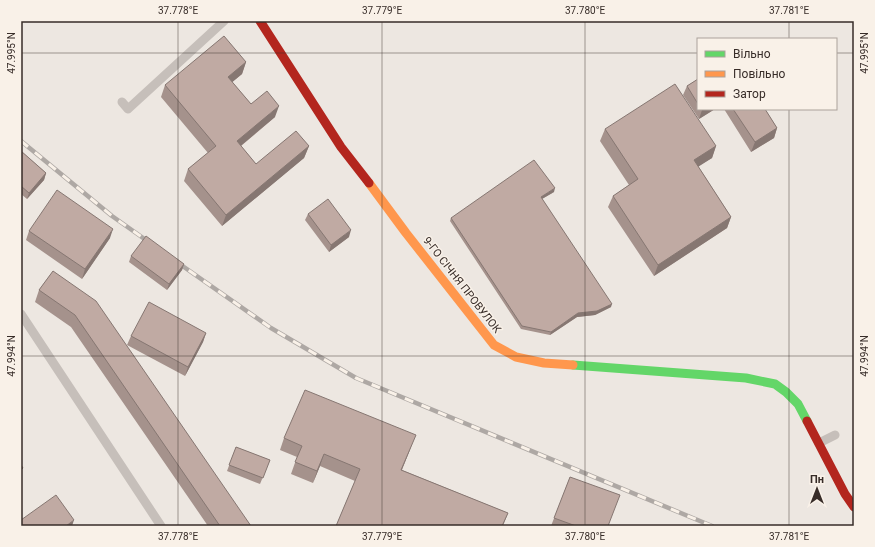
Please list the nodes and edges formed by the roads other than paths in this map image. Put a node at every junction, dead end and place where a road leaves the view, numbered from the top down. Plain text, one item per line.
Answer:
1 (224, 21) edge
2 (260, 21) edge
3 (122, 102) dead end
4 (21, 314) edge
5 (835, 435) dead end
6 (819, 443) junction
7 (854, 507) edge
8 (161, 526) edge

1 - 3 lane
2 - 6 street, 9-ГО СІЧНЯ ПРОВУЛОК
4 - 8 lane
5 - 6 lane
6 - 7 street, 9-ГО СІЧНЯ ПРОВУЛОК

